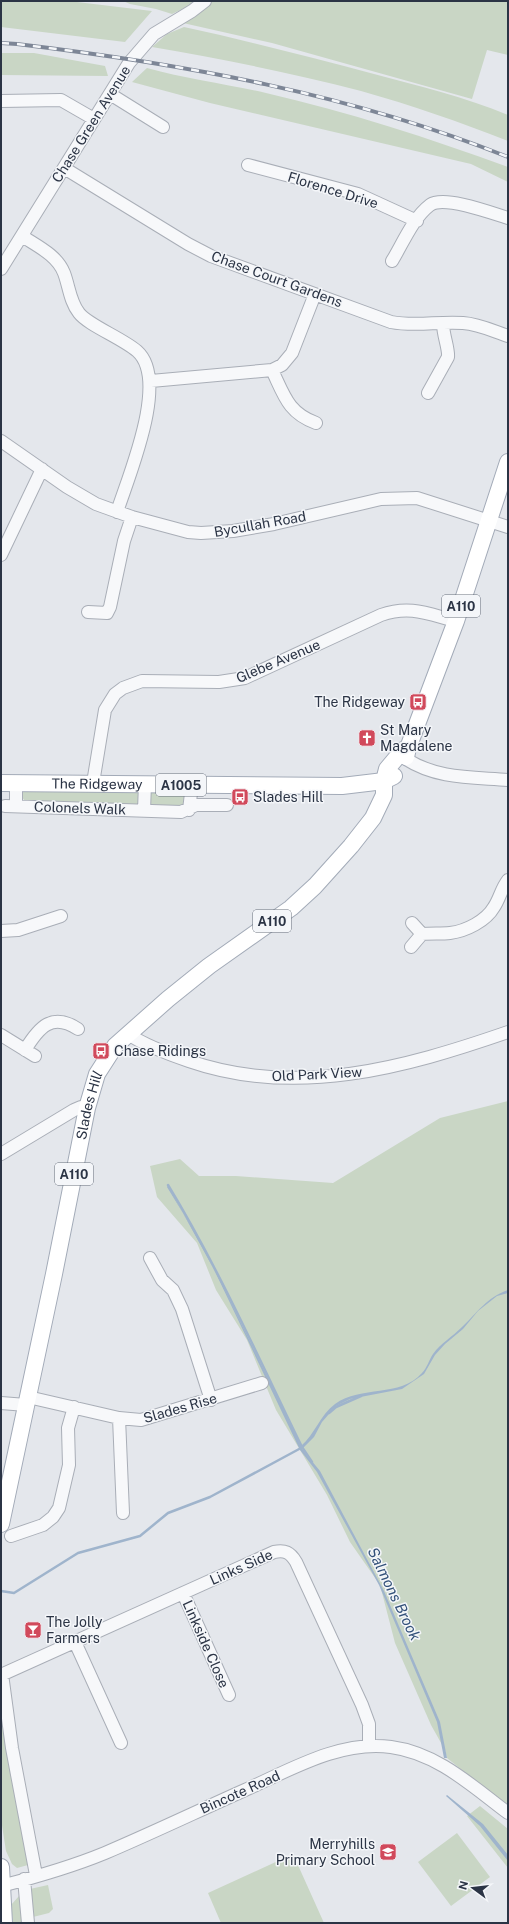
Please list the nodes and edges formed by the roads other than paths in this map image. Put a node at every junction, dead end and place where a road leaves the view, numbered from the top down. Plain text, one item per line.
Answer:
1 (205, 1) edge
2 (110, 94) junction
3 (1, 101) edge
4 (94, 119) junction
5 (163, 127) dead end
6 (248, 165) dead end
7 (64, 168) junction
8 (508, 218) edge
9 (417, 220) junction
10 (22, 236) junction
11 (392, 261) dead end
12 (1, 269) edge
13 (316, 294) junction
14 (444, 324) junction
15 (508, 336) edge
16 (272, 370) junction
17 (151, 381) junction
18 (428, 393) dead end
19 (316, 423) dead end
20 (1, 441) edge
21 (508, 462) edge
22 (42, 470) junction
23 (117, 512) junction
24 (132, 517) junction
25 (488, 522) junction
26 (508, 527) edge
27 (1, 554) edge
28 (88, 612) dead end
29 (456, 621) junction
30 (407, 754) junction
31 (508, 780) edge
32 (384, 782) junction
33 (8, 783) edge
34 (93, 783) junction
35 (145, 784) junction
36 (192, 785) junction
37 (227, 805) dead end
38 (144, 810) junction
39 (189, 810) junction
40 (508, 880) edge
41 (61, 916) dead end
42 (412, 924) dead end
43 (1, 930) edge
44 (422, 934) junction
45 (411, 947) dead end
46 (78, 1029) dead end
47 (508, 1032) edge
48 (128, 1034) junction
49 (1, 1035) edge
50 (87, 1108) junction
51 (1, 1154) edge
52 (150, 1258) dead end
53 (262, 1383) dead end
54 (211, 1400) junction
55 (27, 1401) junction
56 (1, 1403) edge
57 (74, 1407) junction
58 (119, 1418) junction
59 (123, 1513) dead end
60 (2, 1519) edge
61 (11, 1536) dead end
62 (183, 1593) junction
63 (75, 1642) junction
64 (2, 1675) edge
65 (229, 1695) dead end
66 (121, 1743) dead end
67 (369, 1746) junction
68 (508, 1813) edge
69 (1, 1867) edge
70 (36, 1875) junction
71 (24, 1879) junction
72 (2, 1886) edge
73 (4, 1923) edge
74 (28, 1923) edge

1 - 2 street, Chase Green Avenue
2 - 4 street, Chase Green Avenue
2 - 5 street
3 - 4 street
4 - 7 street, Chase Green Avenue
6 - 9 street, Florence Drive
7 - 10 street, Chase Green Avenue
7 - 13 street, Chase Court Gardens
8 - 9 street
9 - 11 street
10 - 12 street, Chase Green Avenue
10 - 17 street
13 - 14 street, Chase Court Gardens
13 - 16 street
14 - 15 street, Chase Court Gardens
14 - 18 street
16 - 17 street
16 - 19 street
17 - 23 street
20 - 22 street, Bycullah Road
21 - 25 main road, A110
22 - 23 street, Bycullah Road
22 - 27 street
23 - 24 street, Bycullah Road
24 - 25 street, Bycullah Road
24 - 28 street
25 - 26 street, Bycullah Road
25 - 29 main road, A110
29 - 30 main road, A110
29 - 34 street, Glebe Avenue
30 - 31 street
30 - 32 main road, A110
32 - 36 main road, The Ridgeway / A1005
32 - 48 main road, Slades Hill / A110
33 - 34 main road, The Ridgeway / A1005
33 - 38 street, Colonels Walk
34 - 35 main road, The Ridgeway / A1005
35 - 36 main road, The Ridgeway / A1005
35 - 38 street, Colonels Walk
36 - 39 street
37 - 39 street, Colonels Walk
38 - 39 street, Colonels Walk
40 - 44 street
41 - 43 street
42 - 44 street
44 - 45 street
46 - 49 street
47 - 48 street, Old Park View
48 - 50 main road, Slades Hill / A110
50 - 51 street
50 - 55 main road, Slades Hill / A110
52 - 54 street
53 - 54 street, Slades Rise
54 - 58 street, Slades Rise
55 - 56 street, Slades Rise
55 - 57 street, Slades Rise
55 - 60 main road, A110
57 - 58 street, Slades Rise
57 - 61 street
58 - 59 street
62 - 63 street, Links Side
62 - 65 street, Linkside Close
62 - 67 street, Links Side
63 - 64 street, Links Side
63 - 66 street
64 - 70 street
67 - 68 street, Bincote Road
67 - 70 street, Bincote Road
69 - 72 main road
70 - 71 street, Bincote Road
71 - 72 street, Bincote Road
71 - 74 street
72 - 73 main road

